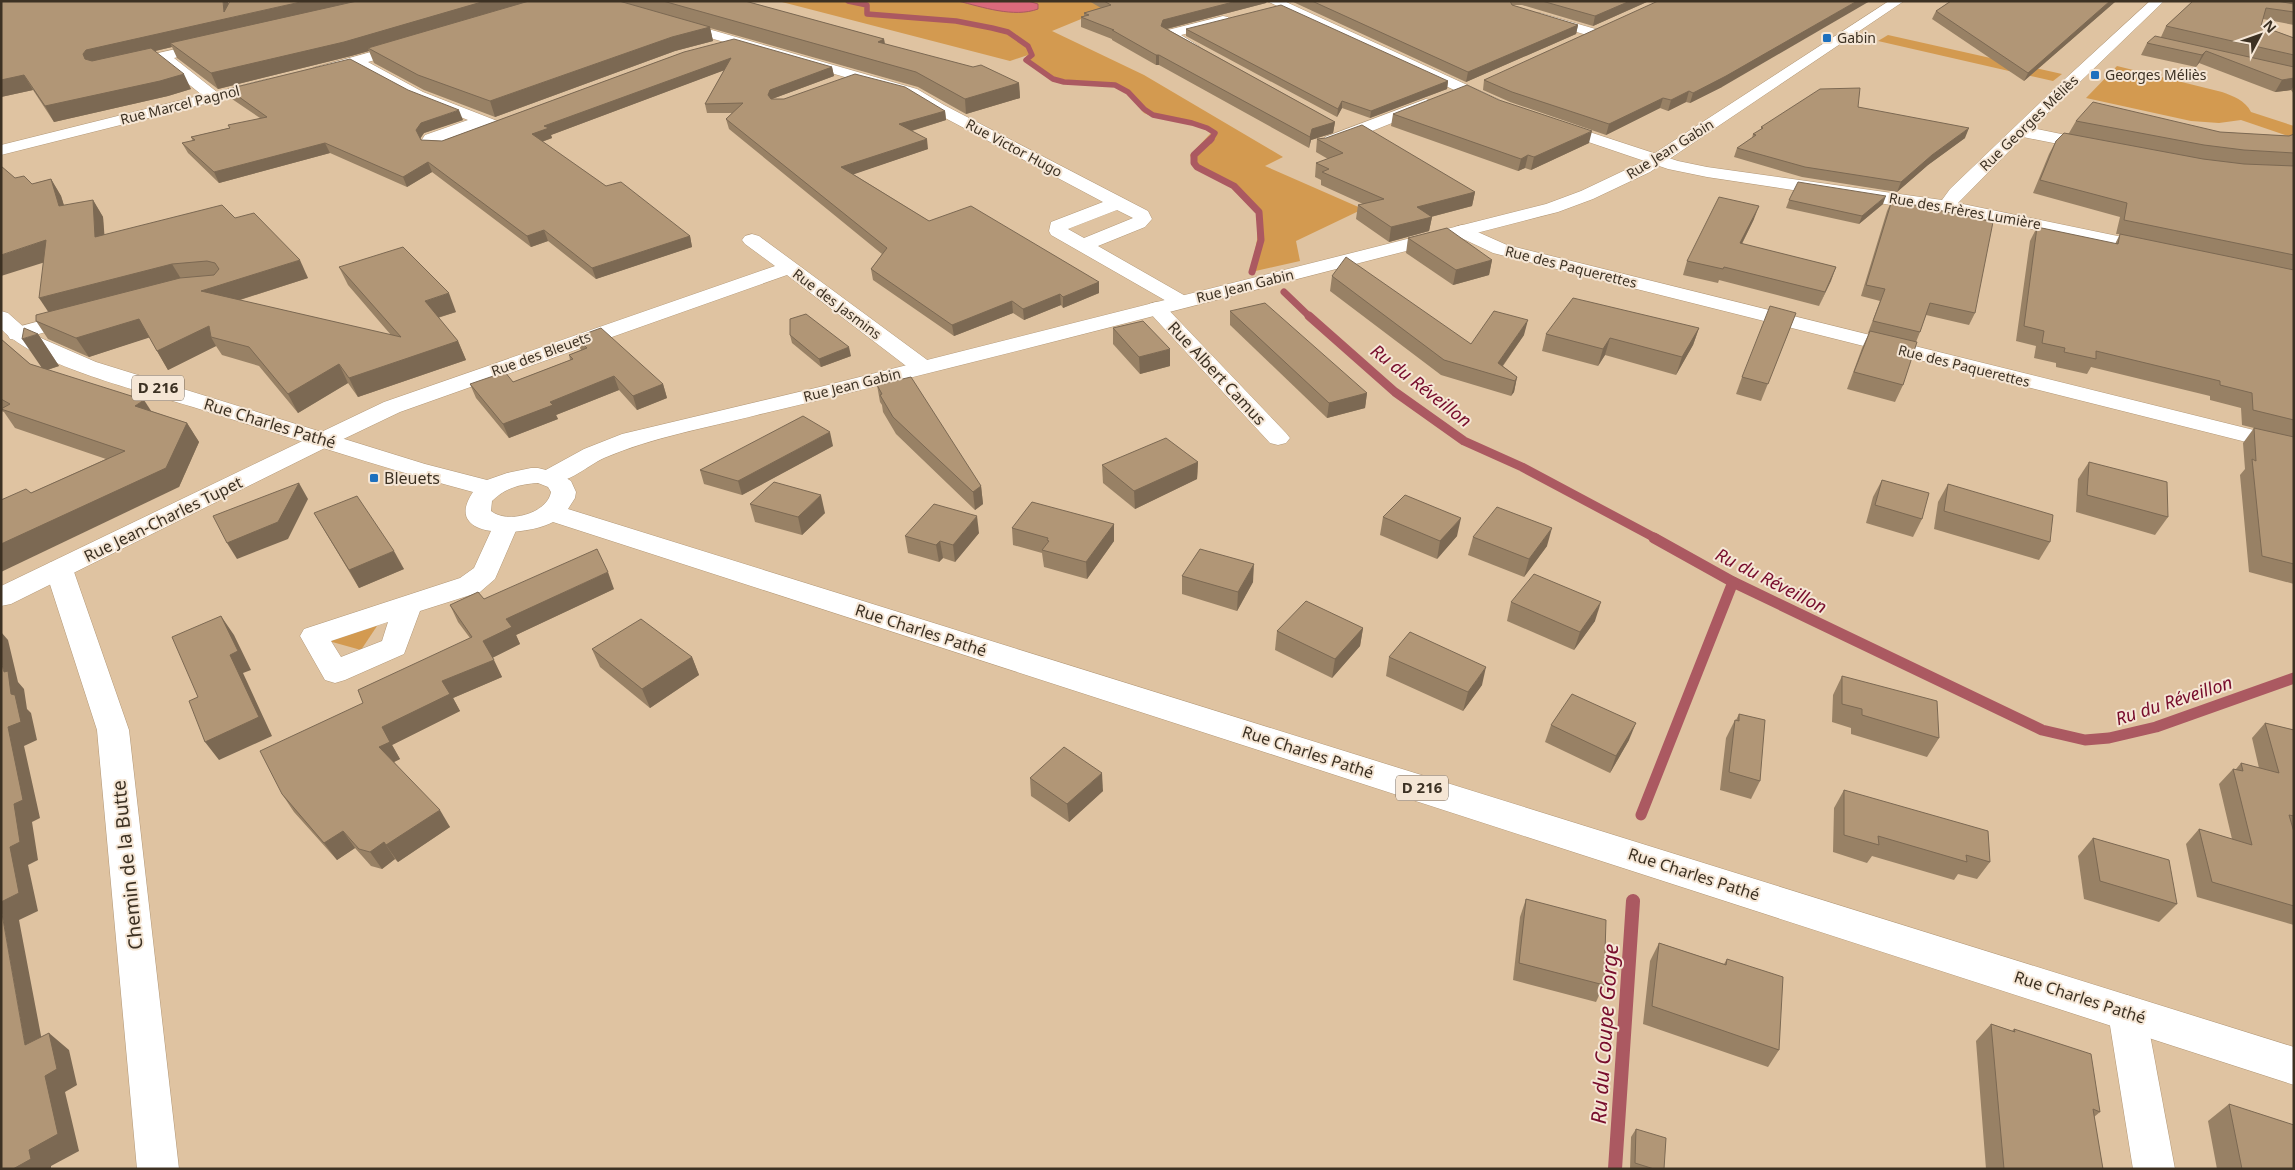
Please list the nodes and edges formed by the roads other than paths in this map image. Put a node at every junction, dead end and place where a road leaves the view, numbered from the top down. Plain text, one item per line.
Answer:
1 (1898, 1) edge
2 (2158, 1) edge
3 (1273, 5) edge
4 (1524, 12) edge
5 (1237, 16) edge
6 (662, 20) edge
7 (1612, 25) edge
8 (1594, 33) junction
9 (2124, 35) junction
10 (2142, 39) dead end
11 (738, 41) junction
12 (1577, 41) edge
13 (220, 42) edge
14 (420, 42) edge
15 (709, 50) edge
16 (162, 56) junction
17 (1209, 57) edge
18 (356, 61) junction
19 (109, 68) edge
20 (306, 74) edge
21 (854, 76) junction
22 (279, 81) edge
23 (1482, 82) dead end
24 (829, 86) edge
25 (1465, 90) junction
26 (214, 96) junction
27 (1509, 109) edge
28 (1539, 120) edge
29 (494, 122) edge
30 (1331, 124) edge
31 (2020, 131) junction
32 (1351, 133) junction
33 (1318, 146) edge
34 (2107, 149) edge
35 (1, 150) edge
36 (1657, 159) junction
37 (1118, 203) junction
38 (1946, 206) junction
39 (1462, 231) junction
40 (752, 240) dead end
41 (1083, 245) junction
42 (2168, 251) edge
43 (789, 268) junction
44 (1182, 302) junction
45 (1156, 308) junction
46 (96, 312) edge
47 (1, 317) edge
48 (18, 334) junction
49 (922, 367) junction
50 (1278, 438) dead end
51 (325, 440) junction
52 (2294, 448) edge
53 (551, 477) junction
54 (491, 489) junction
55 (550, 512) junction
56 (505, 526) junction
57 (60, 569) junction
58 (1, 597) edge
59 (407, 607) dead end
60 (2127, 1012) junction
61 (2294, 1066) edge
62 (158, 1169) edge
63 (2154, 1169) edge

1 - 36 street, Rue Jean Gabin
2 - 9 street, Rue Georges Méliès
3 - 25 street
4 - 8 street
5 - 17 street
6 - 11 street, Rue Victor Hugo
7 - 8 street
8 - 12 street
9 - 10 street
9 - 31 street, Rue Georges Méliès
11 - 15 street
11 - 21 street, Rue Victor Hugo
13 - 16 street
14 - 18 street
16 - 19 street
16 - 26 street
18 - 20 street
18 - 29 street
21 - 24 street
21 - 37 street, Rue Victor Hugo
22 - 26 street, Rue Marcel Pagnol
23 - 25 street
25 - 27 street
25 - 32 street
26 - 35 street, Rue Marcel Pagnol
28 - 36 street, Rue des Frères Lumière
30 - 32 street
31 - 34 street
31 - 38 street, Rue Georges Méliès
32 - 33 street
36 - 38 street, Rue des Frères Lumière
36 - 39 street, Rue Jean Gabin
37 - 41 street, Rue Victor Hugo
37 - 41 street
38 - 42 street, Rue des Frères Lumière
39 - 44 street, Rue Jean Gabin
39 - 52 street, Rue des Paquerettes
40 - 43 street, Rue des Jasmins
41 - 44 street
43 - 49 street, Rue des Jasmins
43 - 51 street, Rue des Bleuets
44 - 45 street, Rue Jean Gabin
45 - 49 street, Rue Jean Gabin
45 - 50 street, Rue Albert Camus
46 - 48 street
47 - 48 street, Rue Charles Pathé / D 216
48 - 51 street, Rue Charles Pathé / D 216
49 - 53 street, Rue Jean Gabin
51 - 54 street, Rue Charles Pathé / D 216
51 - 57 street, Rue Jean-Charles Tupet
53 - 54 street
53 - 55 street
54 - 56 street
55 - 56 street
55 - 60 street, Rue Charles Pathé / D 216
56 - 59 street
57 - 58 street, Rue Jean-Charles Tupet
57 - 62 street, Chemin de la Butte
60 - 61 street, Rue Charles Pathé / D 216
60 - 63 street

